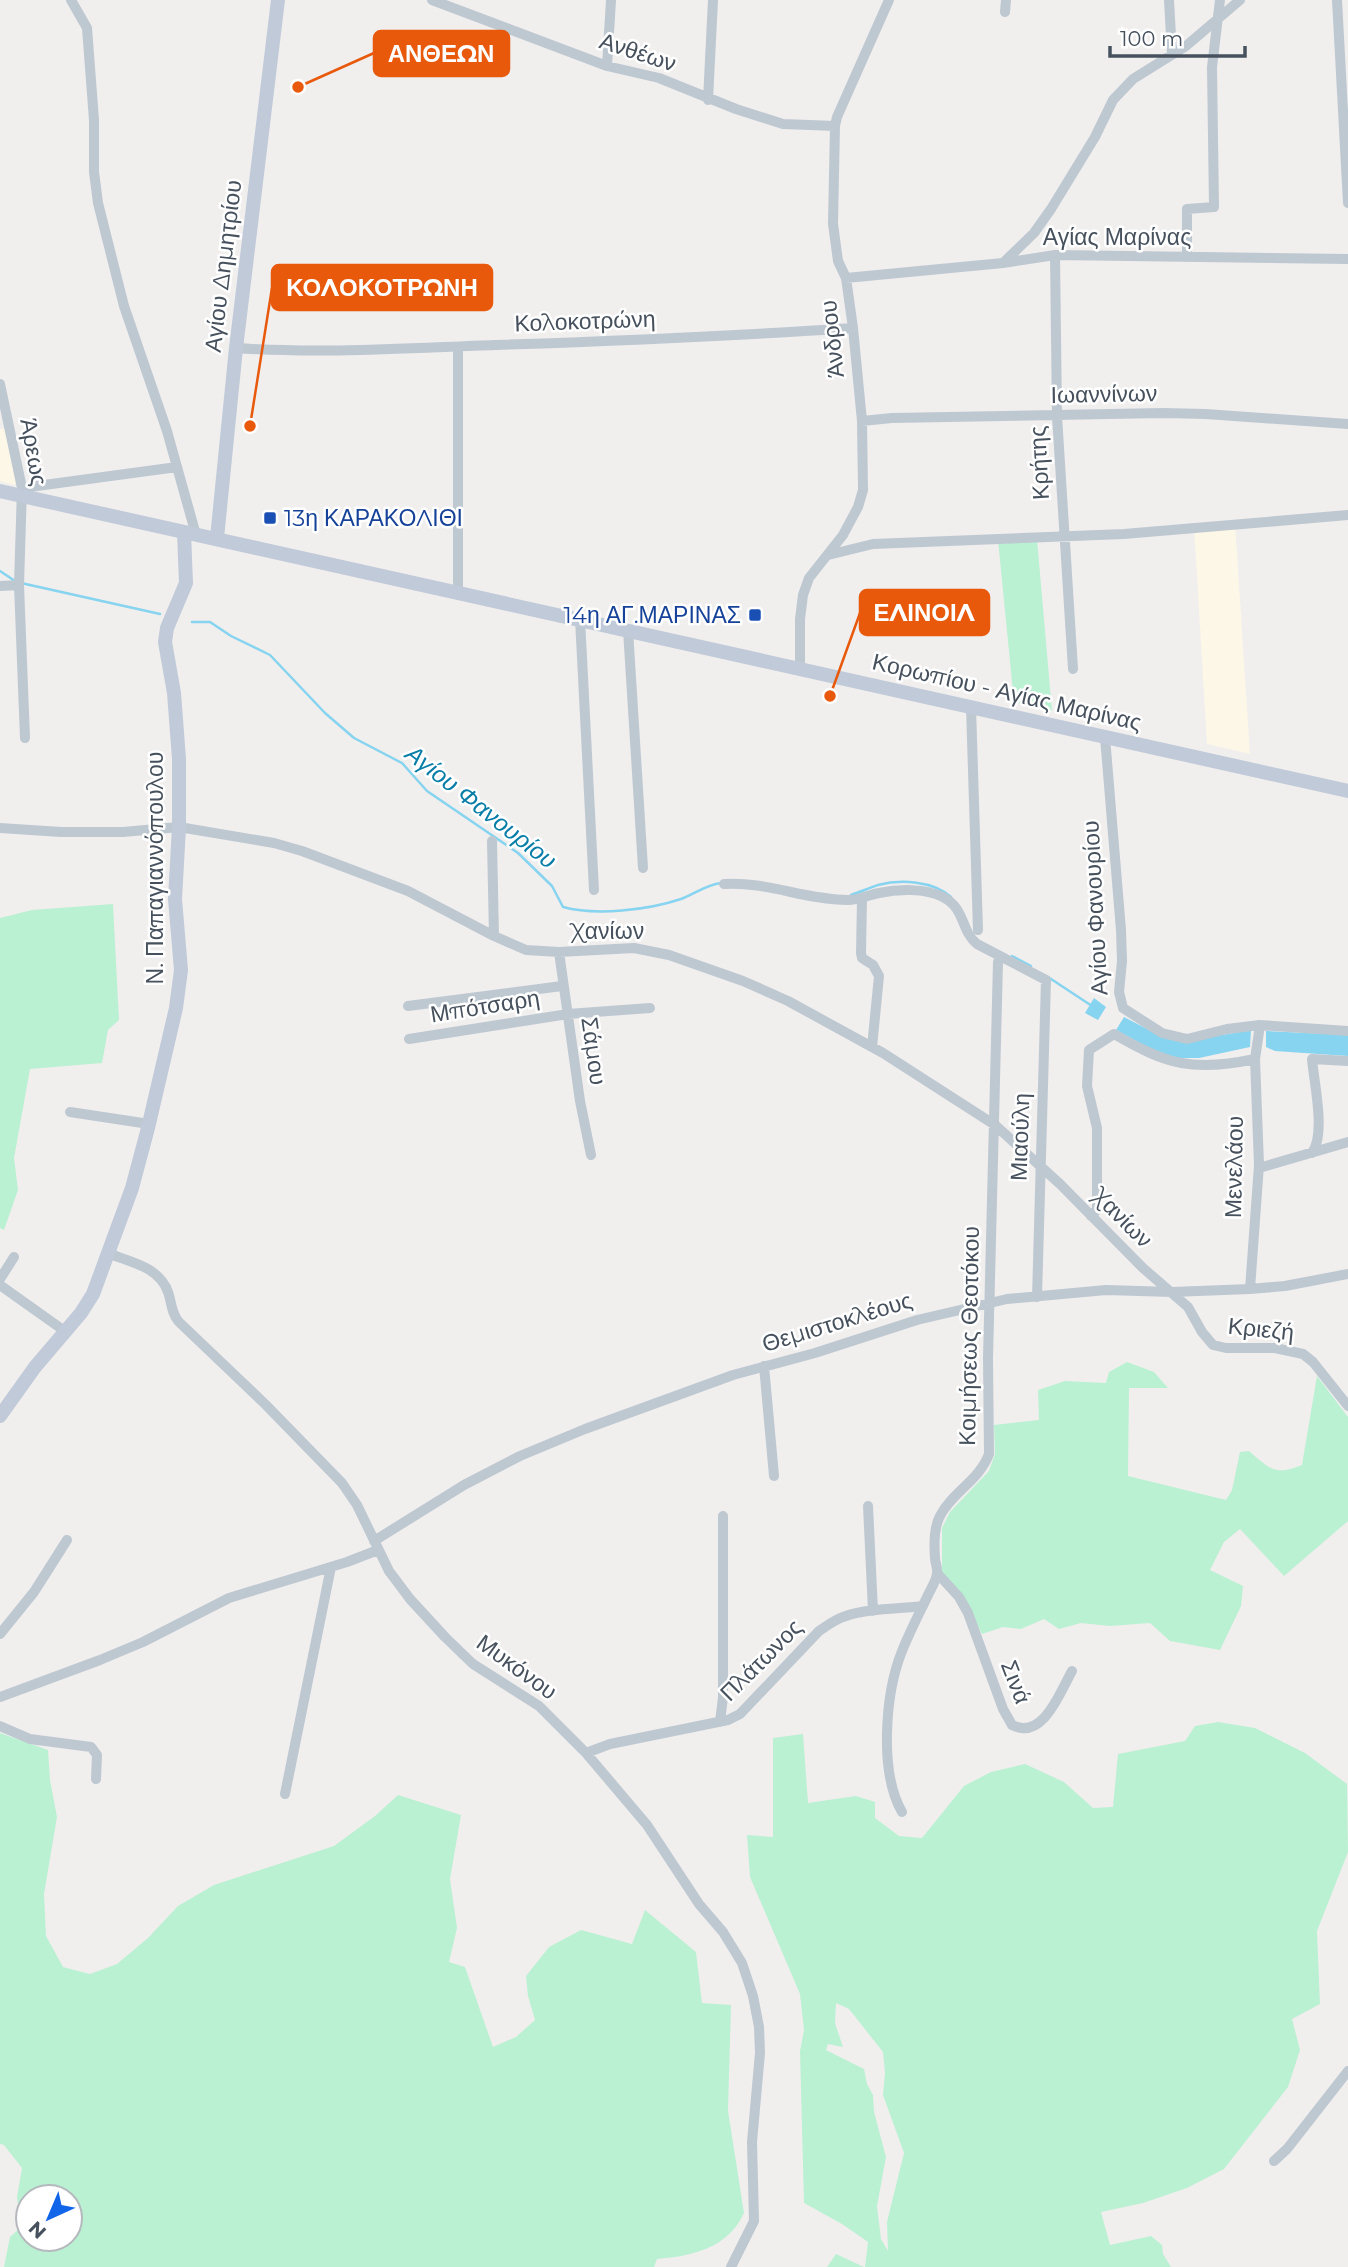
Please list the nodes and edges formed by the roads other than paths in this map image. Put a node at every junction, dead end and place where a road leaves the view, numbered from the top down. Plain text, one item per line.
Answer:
1 (71, 0) edge
2 (278, 0) edge
3 (432, 0) edge
4 (611, 0) edge
5 (713, 0) edge
6 (888, 0) edge
7 (1006, 0) edge
8 (1169, 0) edge
9 (1220, 0) edge
10 (1240, 0) edge
11 (1338, 0) edge
12 (1005, 12) dead end
13 (1219, 18) junction
14 (1172, 54) junction
15 (607, 66) junction
16 (1344, 85) edge
17 (708, 100) junction
18 (835, 126) junction
19 (1348, 202) edge
20 (1055, 255) junction
21 (1187, 257) junction
22 (1348, 258) edge
23 (1003, 263) junction
24 (846, 278) junction
25 (853, 328) junction
26 (458, 346) junction
27 (236, 348) junction
28 (0, 384) edge
29 (1057, 416) junction
30 (862, 421) junction
31 (1348, 425) edge
32 (177, 467) junction
33 (0, 491) edge
34 (22, 492) junction
35 (1348, 515) edge
36 (190, 534) junction
37 (1064, 537) junction
38 (217, 538) junction
39 (828, 555) junction
40 (19, 580) junction
41 (0, 586) edge
42 (458, 592) junction
43 (580, 619) junction
44 (628, 630) junction
45 (800, 669) junction
46 (1073, 669) dead end
47 (971, 707) junction
48 (1105, 737) junction
49 (25, 738) dead end
50 (1348, 791) edge
51 (179, 827) junction
52 (0, 828) edge
53 (492, 841) dead end
54 (643, 869) dead end
55 (724, 884) dead end
56 (594, 890) dead end
57 (862, 899) junction
58 (978, 930) dead end
59 (494, 936) junction
60 (559, 952) junction
61 (1000, 956) junction
62 (562, 986) junction
63 (408, 1006) dead end
64 (650, 1007) dead end
65 (568, 1014) junction
66 (1260, 1028) junction
67 (1348, 1031) edge
68 (409, 1038) dead end
69 (872, 1047) junction
70 (1255, 1059) junction
71 (1348, 1060) edge
72 (70, 1112) dead end
73 (149, 1124) junction
74 (995, 1125) junction
75 (1348, 1142) edge
76 (1312, 1153) junction
77 (591, 1155) dead end
78 (1040, 1167) junction
79 (1259, 1168) junction
80 (1091, 1216) junction
81 (110, 1254) junction
82 (14, 1257) dead end
83 (1348, 1274) edge
84 (0, 1279) edge
85 (0, 1285) edge
86 (1250, 1289) junction
87 (1172, 1292) junction
88 (1037, 1297) junction
89 (990, 1303) junction
90 (66, 1332) junction
91 (764, 1366) junction
92 (1348, 1406) edge
93 (0, 1416) edge
94 (774, 1476) dead end
95 (868, 1506) dead end
96 (723, 1516) dead end
97 (67, 1540) dead end
98 (376, 1546) junction
99 (331, 1567) junction
100 (938, 1574) junction
101 (923, 1606) junction
102 (873, 1611) junction
103 (0, 1634) edge
104 (1072, 1671) dead end
105 (0, 1697) edge
106 (723, 1697) junction
107 (740, 1714) junction
108 (720, 1722) junction
109 (0, 1726) edge
110 (586, 1753) junction
111 (96, 1779) dead end
112 (285, 1794) dead end
113 (902, 1812) dead end
114 (1348, 2071) edge
115 (1274, 2161) dead end
116 (731, 2267) edge

1 - 32 street
2 - 27 street, Αγίου Δημητρίου
3 - 15 street, Ανθέων
4 - 15 street
5 - 17 street
6 - 18 street, Άνδρου
7 - 12 street
8 - 14 street
9 - 13 street
10 - 13 street
11 - 16 street
13 - 14 street
13 - 21 street
14 - 23 street
15 - 17 street, Ανθέων
16 - 19 street
17 - 18 street, Ανθέων
18 - 24 street, Άνδρου
20 - 21 street, Αγίας Μαρίνας
20 - 23 street, Αγίας Μαρίνας
20 - 29 street, Κρήτης
21 - 22 street, Αγίας Μαρίνας
23 - 24 street, Αγίας Μαρίνας
24 - 25 street, Άνδρου
25 - 26 street, Κολοκοτρώνη
25 - 30 street, Άνδρου
26 - 27 street, Κολοκοτρώνη
26 - 42 street
27 - 38 street, Αγίου Δημητρίου
28 - 34 street, Άρεως
29 - 30 street, Ιωαννίνων
29 - 31 street, Ιωαννίνων
29 - 37 street, Κρήτης
30 - 39 street, Άνδρου
32 - 34 street
32 - 36 street
33 - 34 street, Κορωπίου - Αγίας Μαρίνας
34 - 36 street, Κορωπίου - Αγίας Μαρίνας
34 - 40 street, Άρεως
35 - 37 street
36 - 38 street, Κορωπίου - Αγίας Μαρίνας
36 - 51 street, Ν. Παπαγιαννόπουλου
37 - 39 street
37 - 46 street, Κρήτης
38 - 42 street, Κορωπίου - Αγίας Μαρίνας
39 - 45 street, Άνδρου
40 - 41 street
40 - 49 street, Άρεως
42 - 43 street, Κορωπίου - Αγίας Μαρίνας
43 - 44 street, Κορωπίου - Αγίας Μαρίνας
43 - 56 street
44 - 45 street, Κορωπίου - Αγίας Μαρίνας
44 - 54 street
45 - 47 street, Κορωπίου - Αγίας Μαρίνας
47 - 48 street, Κορωπίου - Αγίας Μαρίνας
47 - 58 street
48 - 50 street, Κορωπίου - Αγίας Μαρίνας
48 - 66 street, Αγίου Φανουρίου
51 - 52 street, Χανίων
51 - 59 street, Χανίων
51 - 73 street, Ν. Παπαγιαννόπουλου
53 - 59 street
55 - 57 street
57 - 61 street
57 - 69 street
59 - 60 street, Χανίων
60 - 62 street, Σάμου
60 - 69 street, Χανίων
61 - 74 street, Κοιμήσεως Θεοτόκου
61 - 78 street, Μιαούλη
62 - 63 street
62 - 65 street, Σάμου
64 - 65 street, Μπότσαρη
65 - 68 street, Μπότσαρη
65 - 77 street, Σάμου
66 - 67 street, Αγίου Φανουρίου
66 - 70 street, Μενελάου
69 - 74 street, Χανίων
70 - 79 street, Μενελάου
70 - 80 street
71 - 76 street
72 - 73 street
73 - 81 street, Ν. Παπαγιαννόπουλου
74 - 78 street, Χανίων
74 - 89 street, Κοιμήσεως Θεοτόκου
75 - 76 street
76 - 79 street
78 - 80 street, Χανίων
78 - 88 street, Μιαούλη
79 - 86 street, Μενελάου
80 - 87 street, Χανίων
81 - 90 street, Ν. Παπαγιαννόπουλου
81 - 98 street, Μυκόνου
82 - 84 street
83 - 86 street, Θεμιστοκλέους
85 - 90 street
86 - 87 street, Θεμιστοκλέους
87 - 88 street, Θεμιστοκλέους
87 - 92 street, Κριεζή
88 - 89 street, Θεμιστοκλέους
89 - 91 street, Θεμιστοκλέους
89 - 100 street, Κοιμήσεως Θεοτόκου
90 - 93 street, Ν. Παπαγιαννόπουλου
91 - 94 street
91 - 98 street, Θεμιστοκλέους
95 - 102 street
96 - 106 street
97 - 103 street
98 - 99 street, Θεμιστοκλέους
98 - 110 street, Μυκόνου
99 - 105 street, Θεμιστοκλέους
99 - 112 street
100 - 101 street, Κοιμήσεως Θεοτόκου
100 - 104 street, Σινά
101 - 102 street, Πλάτωνος
101 - 113 street, Κοιμήσεως Θεοτόκου
102 - 107 street, Πλάτωνος
106 - 107 street
106 - 108 street
107 - 108 street, Πλάτωνος
108 - 110 street, Πλάτωνος
109 - 111 street
110 - 116 street, Μυκόνου
114 - 115 street

